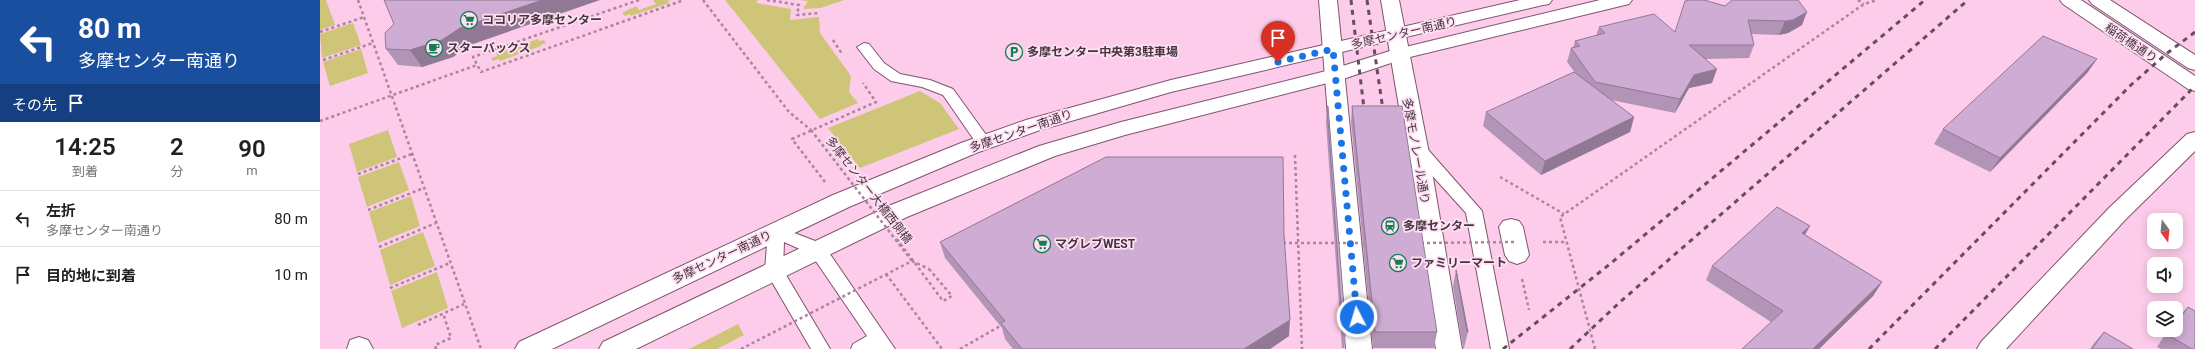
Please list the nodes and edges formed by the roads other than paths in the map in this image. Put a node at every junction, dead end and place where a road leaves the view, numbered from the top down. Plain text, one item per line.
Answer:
1 (1328, 0) edge
2 (1390, 0) edge
3 (1543, 0) edge
4 (1623, 0) edge
5 (2069, 0) edge
6 (2098, 0) edge
7 (1397, 35) junction
8 (864, 47) dead end
9 (1333, 49) junction
10 (1400, 54) junction
11 (2195, 64) edge
12 (1336, 75) junction
13 (2195, 85) edge
14 (2195, 139) edge
15 (984, 143) junction
16 (1417, 148) junction
17 (776, 232) junction
18 (817, 249) junction
19 (774, 270) junction
20 (883, 344) edge
21 (528, 349) edge
22 (612, 349) edge
23 (821, 349) edge
24 (860, 349) edge
25 (1359, 349) edge
26 (1449, 349) edge
27 (1500, 349) edge
28 (1990, 349) edge

1 - 9 street
2 - 7 street, 多摩モノレール通り
3 - 7 street, 多摩センター南通り
4 - 10 street, 多摩センター南通り
5 - 13 street, 稲荷橋通り
6 - 11 street, 稲荷橋通り
7 - 9 street, 多摩センター南通り
7 - 10 street, 多摩モノレール通り
8 - 15 lane
9 - 12 street
9 - 15 street, 多摩センター南通り
10 - 12 street, 多摩センター南通り
10 - 16 street, 多摩モノレール通り
12 - 18 street, 多摩センター南通り
12 - 25 street
14 - 28 street
15 - 17 street, 多摩センター南通り
16 - 26 street, 多摩モノレール通り
16 - 27 lane
17 - 18 lane
17 - 19 lane
17 - 21 street, 多摩センター南通り
18 - 19 street, 多摩センター南通り
18 - 20 lane
19 - 22 street, 多摩センター南通り
19 - 23 lane
20 - 24 lane

